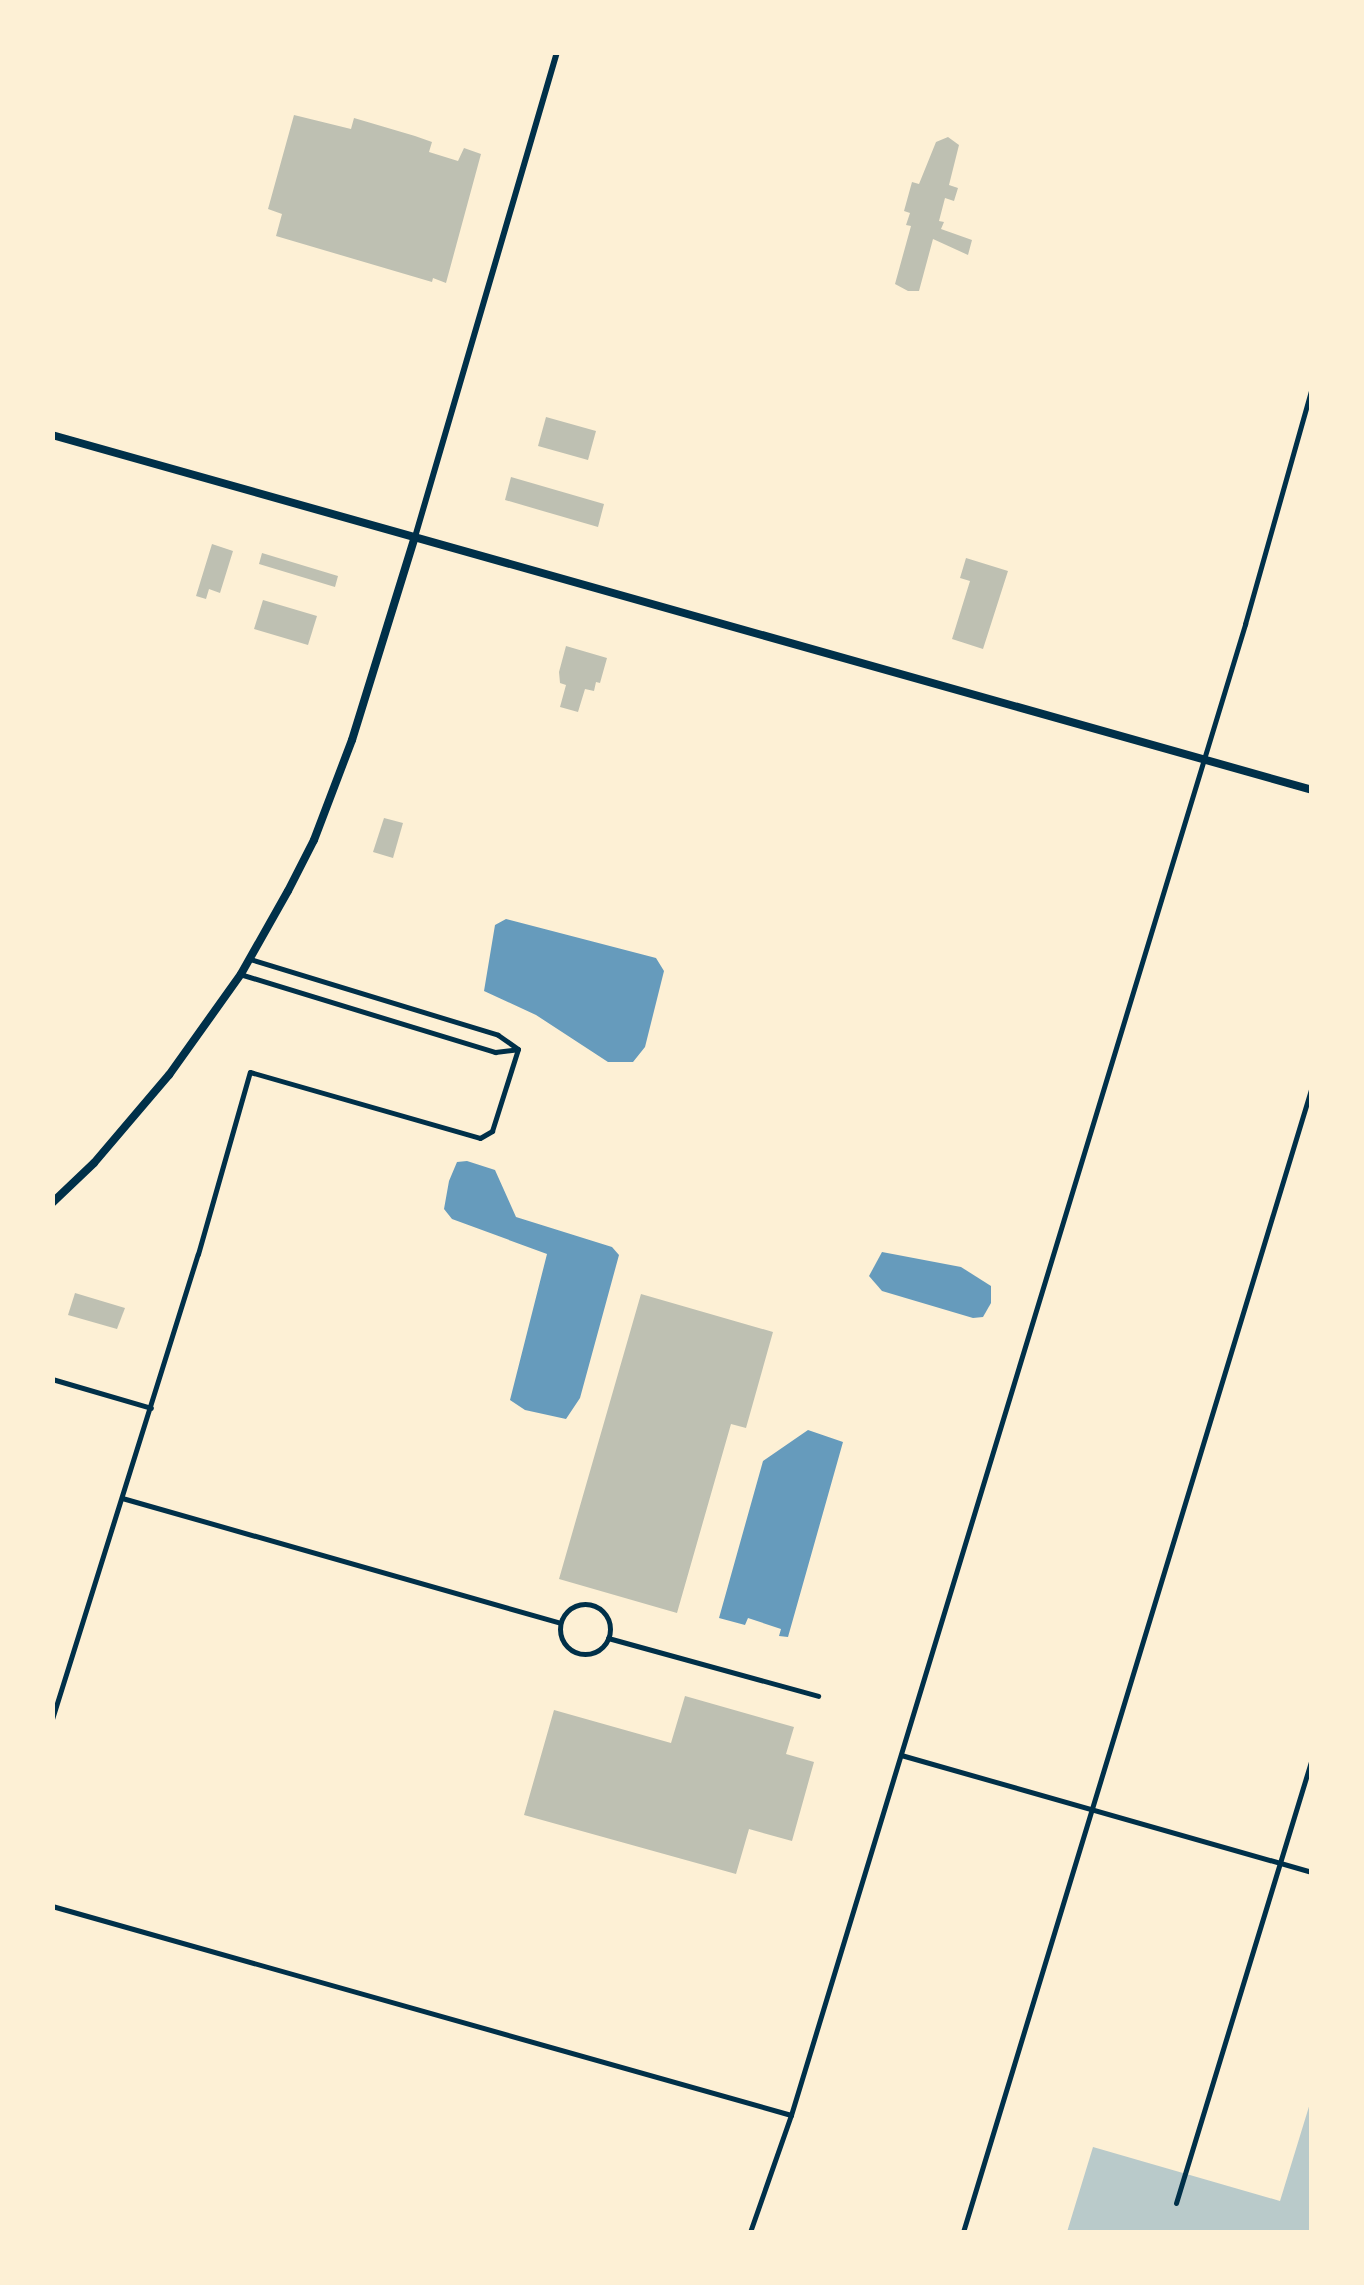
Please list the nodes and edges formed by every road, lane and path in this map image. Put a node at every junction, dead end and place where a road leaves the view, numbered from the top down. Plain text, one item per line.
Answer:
1 (557, 52) edge
2 (1312, 388) edge
3 (52, 435) edge
4 (415, 537) junction
5 (1202, 760) junction
6 (1312, 790) edge
7 (250, 960) junction
8 (241, 974) junction
9 (518, 1048) junction
10 (1312, 1086) edge
11 (52, 1203) edge
12 (52, 1379) edge
13 (151, 1408) junction
14 (122, 1498) junction
15 (560, 1623) junction
16 (608, 1638) junction
17 (818, 1696) dead end
18 (52, 1719) edge
19 (901, 1755) junction
20 (1312, 1757) edge
21 (1091, 1808) junction
22 (1279, 1863) junction
23 (1312, 1872) edge
24 (52, 1906) edge
25 (792, 2115) junction
26 (1176, 2203) dead end
27 (750, 2232) edge
28 (963, 2232) edge

1 - 4 street
2 - 5 street
3 - 4 main road
4 - 5 main road
4 - 7 main road
5 - 6 main road
5 - 19 street
7 - 8 main road
7 - 9 street
8 - 9 street
8 - 11 main road
9 - 13 street
10 - 21 street
12 - 13 street
13 - 14 street
14 - 15 street
14 - 18 street
15 - 16 street
15 - 16 street
16 - 17 street
19 - 21 street
19 - 25 street
20 - 22 street
21 - 22 street
21 - 28 street
22 - 23 street
22 - 26 street
24 - 25 street
25 - 27 street

